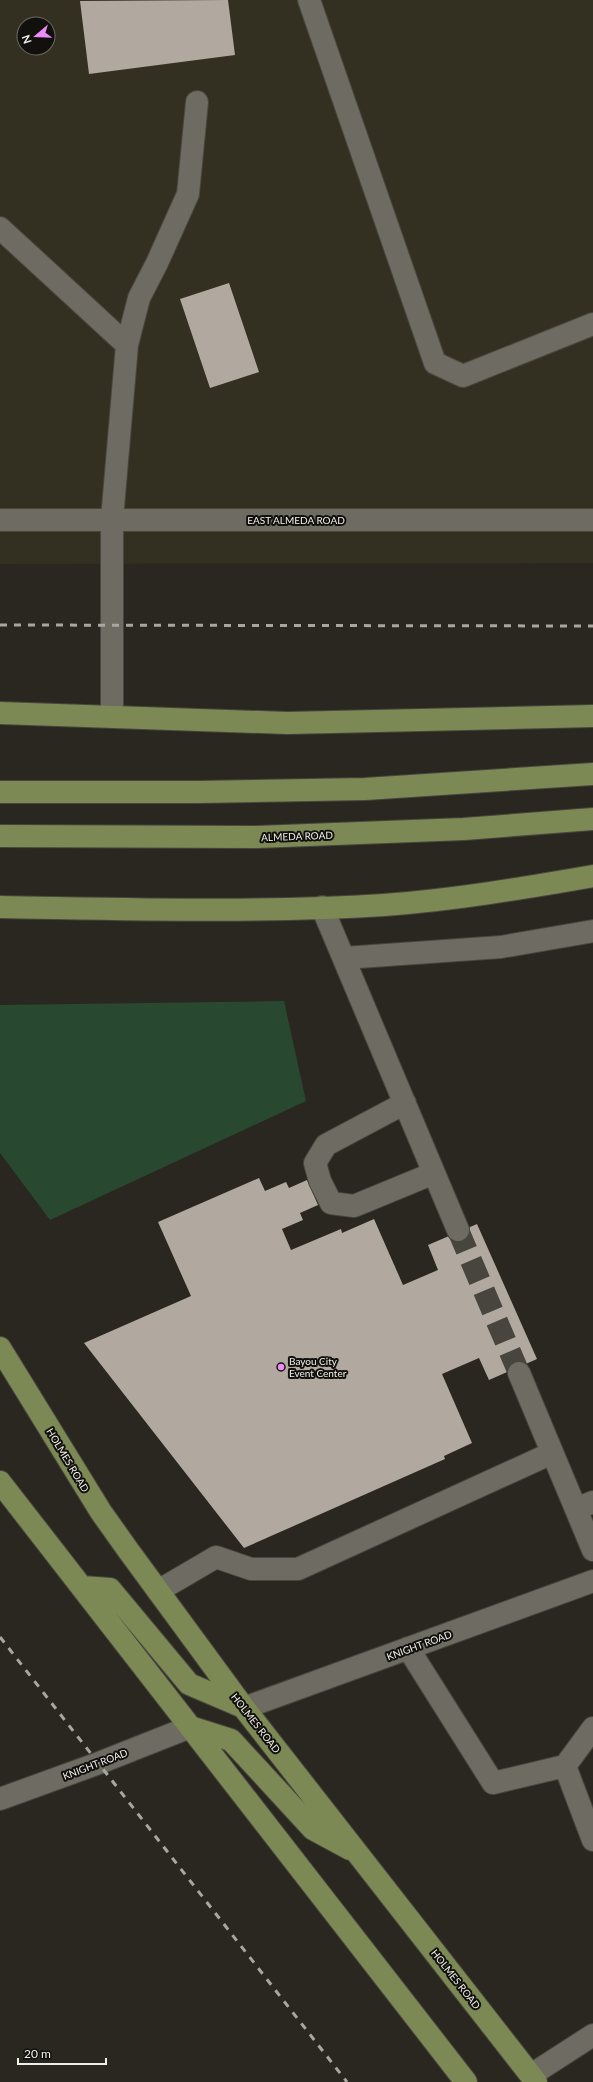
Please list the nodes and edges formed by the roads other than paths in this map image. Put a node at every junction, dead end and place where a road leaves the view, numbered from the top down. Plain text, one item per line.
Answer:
1 (309, 0) edge
2 (196, 102) dead end
3 (0, 228) edge
4 (593, 324) edge
5 (127, 345) junction
6 (112, 519) junction
7 (0, 520) edge
8 (593, 520) edge
9 (0, 713) edge
10 (112, 716) junction
11 (593, 716) edge
12 (593, 774) edge
13 (9, 792) edge
14 (593, 819) edge
15 (9, 836) edge
16 (593, 876) edge
17 (0, 907) edge
18 (322, 907) junction
19 (593, 931) edge
20 (344, 958) junction
21 (405, 1103) junction
22 (434, 1173) junction
23 (458, 1230) tunnel mouth
24 (0, 1348) edge
25 (519, 1373) tunnel mouth
26 (552, 1453) junction
27 (0, 1482) edge
28 (584, 1506) edge
29 (593, 1550) edge
30 (593, 1581) edge
31 (82, 1587) junction
32 (158, 1591) junction
33 (408, 1648) junction
34 (244, 1708) junction
35 (190, 1727) junction
36 (593, 1728) edge
37 (565, 1766) junction
38 (0, 1799) edge
39 (593, 1840) edge
40 (358, 1853) junction
41 (593, 2035) edge
42 (534, 2079) edge
43 (466, 2082) edge

1 - 4 street
2 - 5 street
3 - 5 street
5 - 6 street
6 - 7 street, EAST ALMEDA ROAD
6 - 8 street, EAST ALMEDA ROAD
6 - 10 street
9 - 10 main road
10 - 11 main road
12 - 13 main road
14 - 15 main road, ALMEDA ROAD
16 - 18 main road
17 - 18 main road
18 - 20 street
19 - 20 street
20 - 21 street
21 - 22 street
21 - 22 street
22 - 23 street
24 - 32 main road, HOLMES ROAD
25 - 26 street
26 - 28 street
26 - 32 street
27 - 31 main road
28 - 29 street
30 - 33 street, KNIGHT ROAD
31 - 34 main road
31 - 35 main road
32 - 34 main road, HOLMES ROAD
33 - 34 street, KNIGHT ROAD
33 - 37 street
34 - 40 main road, HOLMES ROAD
35 - 38 street, KNIGHT ROAD
35 - 40 main road
35 - 43 main road
36 - 37 street
37 - 39 street
40 - 42 main road, HOLMES ROAD
41 - 42 street

